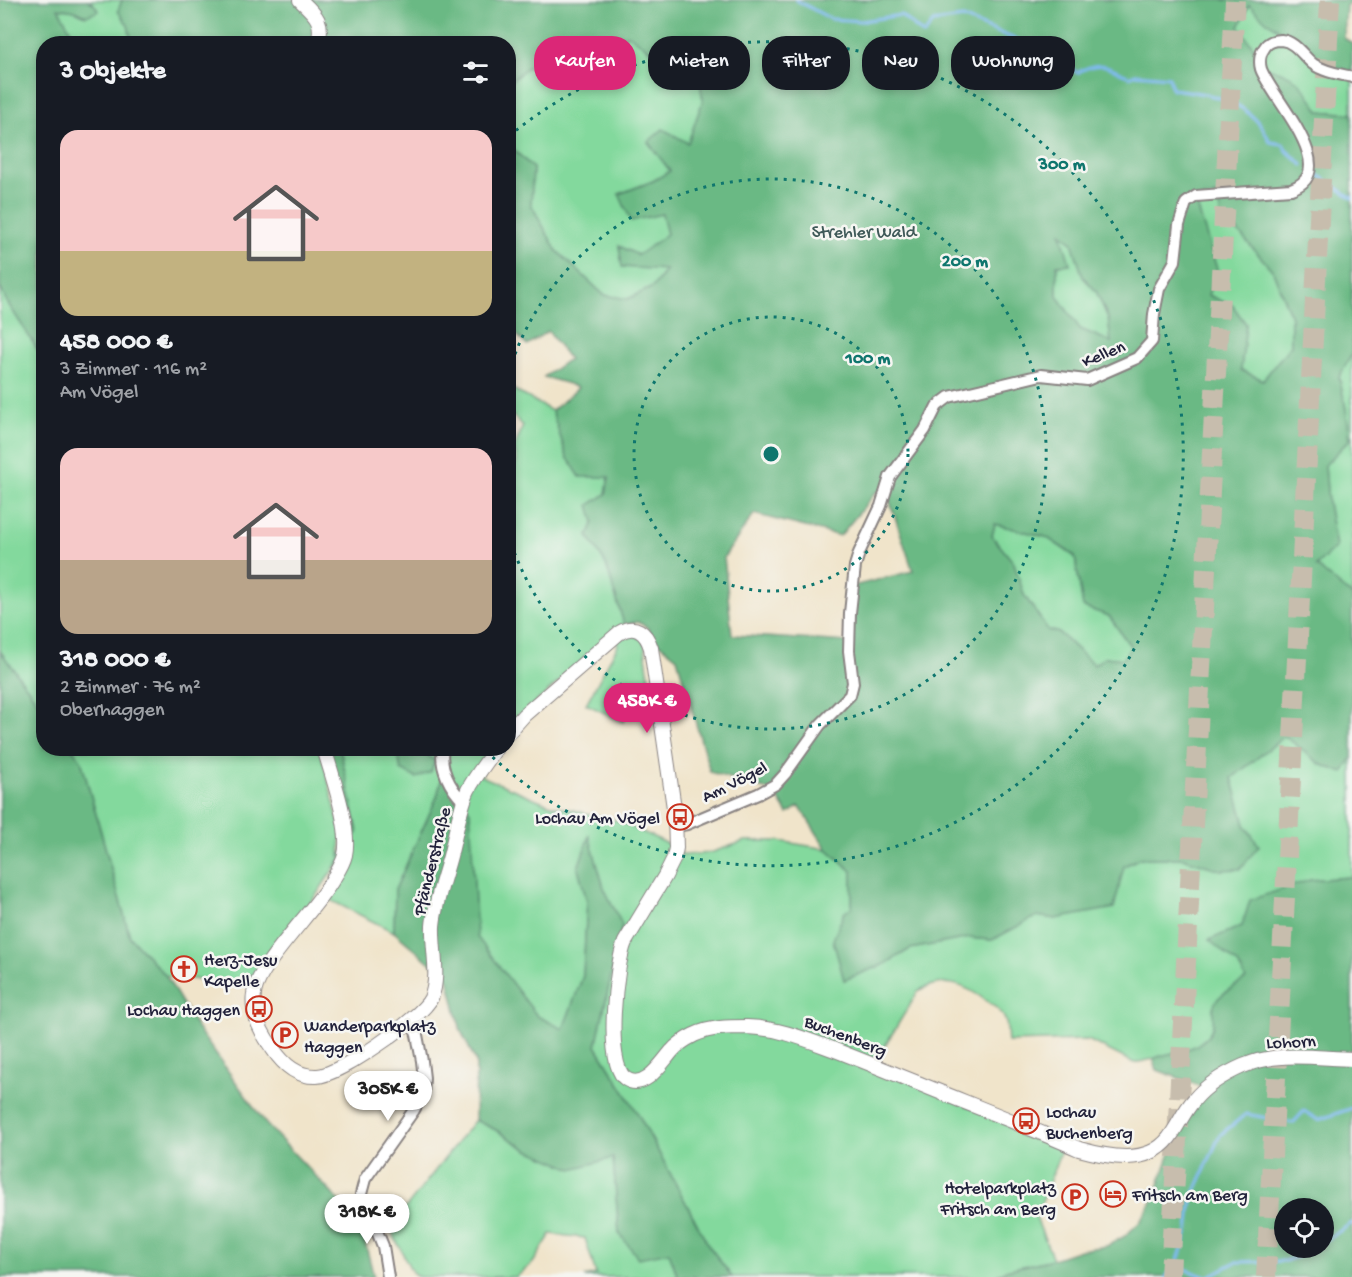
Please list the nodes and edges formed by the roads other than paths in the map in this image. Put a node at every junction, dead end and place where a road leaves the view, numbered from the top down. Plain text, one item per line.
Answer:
1 (300, 0) edge
2 (319, 36) edge
3 (1352, 77) edge
4 (516, 724) edge
5 (820, 725) joint
6 (326, 756) edge
7 (443, 756) edge
8 (491, 756) edge
9 (464, 802) junction
10 (676, 826) junction
11 (643, 912) joint
12 (412, 1021) junction
13 (1352, 1059) edge
14 (1203, 1090) joint
15 (388, 1277) edge

1 - 2 street
3 - 5 street, Kellen
4 - 10 street, Am Vögel
5 - 10 street, Am Vögel
6 - 12 street, Pfänderstraße
7 - 9 street
8 - 9 street, Pfänderstraße
9 - 12 street, Pfänderstraße
10 - 11 street, Am Vögel
11 - 14 street, Buchenberg
12 - 15 street
13 - 14 street, Lohorn

